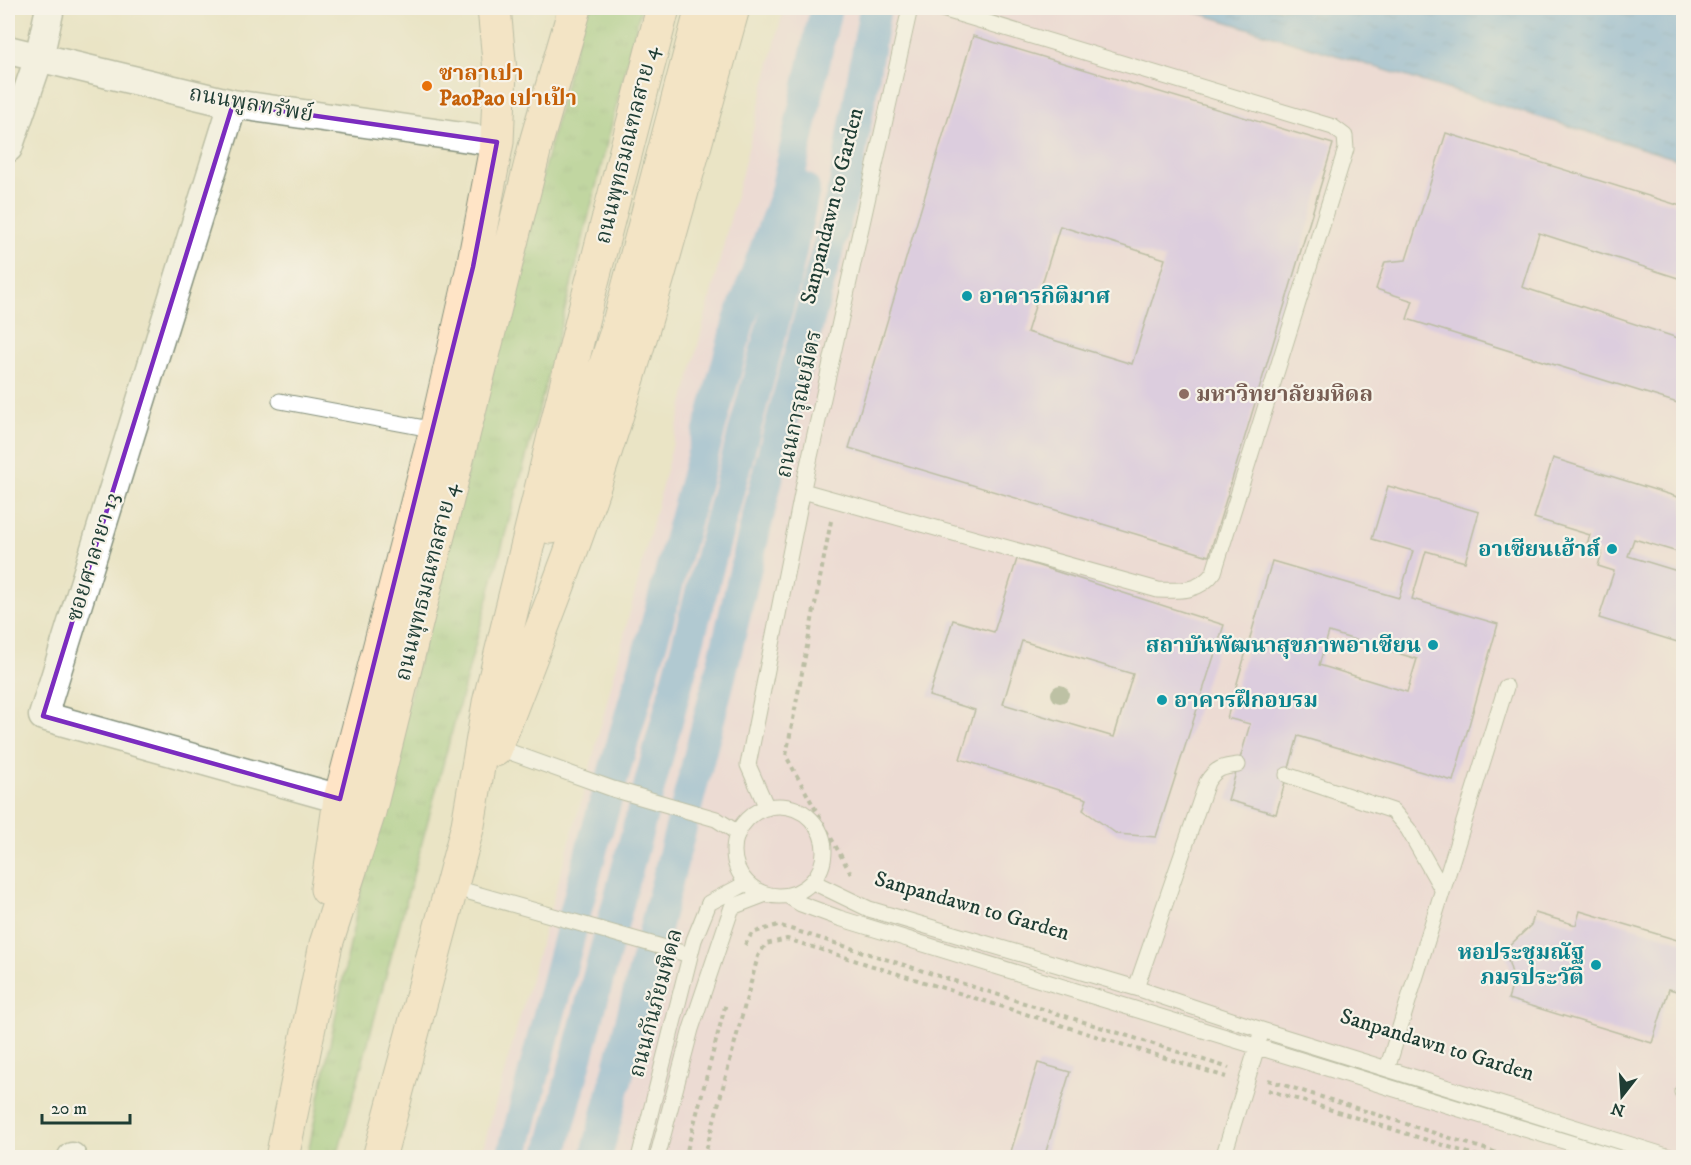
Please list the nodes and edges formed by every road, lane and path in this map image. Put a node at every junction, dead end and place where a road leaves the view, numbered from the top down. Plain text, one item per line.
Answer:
1 (50, 8) edge
2 (494, 8) edge
3 (574, 8) edge
4 (663, 8) edge
5 (702, 8) edge
6 (733, 8) edge
7 (910, 8) edge
8 (939, 8) edge
9 (8, 50) edge
10 (39, 58) junction
11 (233, 104) junction
12 (497, 142) junction
13 (8, 148) edge
14 (280, 401) dead end
15 (436, 430) junction
16 (803, 491) junction
17 (835, 501) junction
18 (1506, 687) dead end
19 (489, 703) junction
20 (496, 747) junction
21 (1238, 765) dead end
22 (1287, 775) dead end
23 (340, 799) junction
24 (767, 808) junction
25 (468, 825) junction
26 (738, 833) junction
27 (813, 882) junction
28 (747, 883) junction
29 (856, 883) dead end
30 (452, 887) junction
31 (1442, 889) junction
32 (766, 894) junction
33 (788, 896) junction
34 (326, 944) junction
35 (743, 948) dead end
36 (690, 955) junction
37 (1136, 988) junction
38 (727, 999) dead end
39 (1262, 1030) junction
40 (1257, 1046) junction
41 (1387, 1069) junction
42 (1247, 1078) junction
43 (282, 1158) edge
44 (379, 1158) edge
45 (639, 1158) edge
46 (657, 1158) edge
47 (685, 1158) edge
48 (704, 1158) edge
49 (1223, 1158) edge
50 (1484, 1158) edge
51 (1513, 1158) edge
52 (1619, 1158) edge
53 (1673, 1158) edge

1 - 10 street
2 - 12 main road
3 - 34 main road, ถนนพุทธมณฑลสาย 4
4 - 19 main road, ถนนพุทธมณฑลสาย 4
5 - 19 main road
6 - 20 main road
7 - 16 lane, ถนนการุณยมิตร
8 - 17 lane
9 - 10 street, ถนนพูลทรัพย์
10 - 11 street, ถนนพูลทรัพย์
10 - 13 street
11 - 12 street, ถนนพูลทรัพย์
11 - 23 street, ซอยศาลายา 13
12 - 15 main road
14 - 15 lane
15 - 23 main road
16 - 17 lane
16 - 24 lane, ถนนการุณยมิตร
17 - 29 path, Sanpandawn to Garden
18 - 31 lane
19 - 25 main road, ถนนพุทธมณฑลสาย 4
20 - 25 main road
20 - 26 lane
21 - 37 lane
22 - 31 lane
23 - 34 main road
24 - 26 lane
24 - 27 lane
25 - 30 main road, ถนนพุทธมณฑลสาย 4
26 - 28 lane
27 - 33 lane
27 - 37 lane
28 - 32 lane
28 - 36 lane, ถนนกันภัยมหิดล
30 - 36 lane
30 - 44 main road, ถนนพุทธมณฑลสาย 4
31 - 41 lane
32 - 33 lane
32 - 46 lane, ถนนกันภัยมหิดล
33 - 40 lane
34 - 43 main road, ถนนพุทธมณฑลสาย 4
35 - 42 path
36 - 45 lane, ถนนกันภัยมหิดล
37 - 39 lane
38 - 47 path
39 - 40 lane
39 - 41 lane
40 - 42 lane
40 - 52 lane
41 - 53 lane
42 - 48 path
42 - 49 lane
42 - 50 path
42 - 51 path

